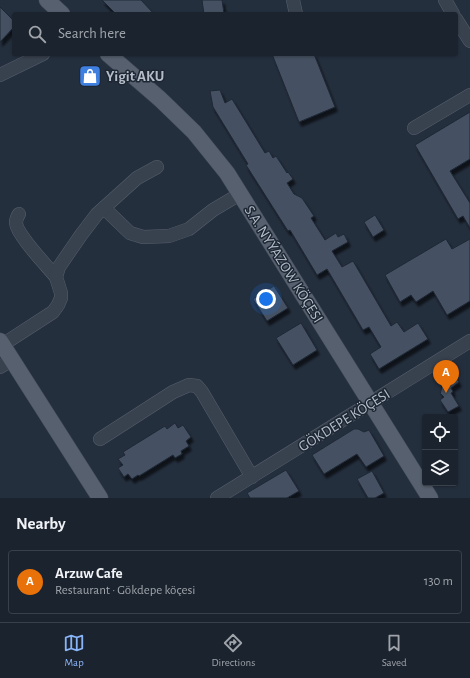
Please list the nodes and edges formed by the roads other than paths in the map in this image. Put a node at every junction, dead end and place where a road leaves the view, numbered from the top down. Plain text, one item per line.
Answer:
1 (47, 0) edge
2 (293, 0) edge
3 (60, 12) edge
4 (296, 12) edge
5 (458, 23) edge
6 (470, 42) edge
7 (40, 56) edge
8 (110, 56) edge
9 (0, 75) edge
10 (470, 95) edge
11 (414, 128) dead end
12 (157, 167) dead end
13 (240, 194) junction
14 (104, 208) junction
15 (19, 214) dead end
16 (56, 277) junction
17 (470, 341) edge
18 (1, 343) edge
19 (6, 363) edge
20 (371, 403) junction
21 (100, 439) dead end
22 (252, 477) junction
23 (100, 498) edge
24 (217, 498) edge
25 (430, 498) edge

1 - 3 main road
2 - 4 street
5 - 6 street
7 - 9 street
8 - 13 main road, S.A. NYÝAZOW KÖÇESI
10 - 11 street
12 - 14 street
13 - 14 street
13 - 20 main road, S.A. NYÝAZOW KÖÇESI
14 - 16 street
15 - 16 street
16 - 18 street
17 - 20 street, GÖKDEPE KÖÇESI
18 - 19 main road
19 - 23 main road
20 - 22 street, GÖKDEPE KÖÇESI
20 - 25 main road, S.A. NYÝAZOW KÖÇESI
21 - 22 street
22 - 24 street, GÖKDEPE KÖÇESI

